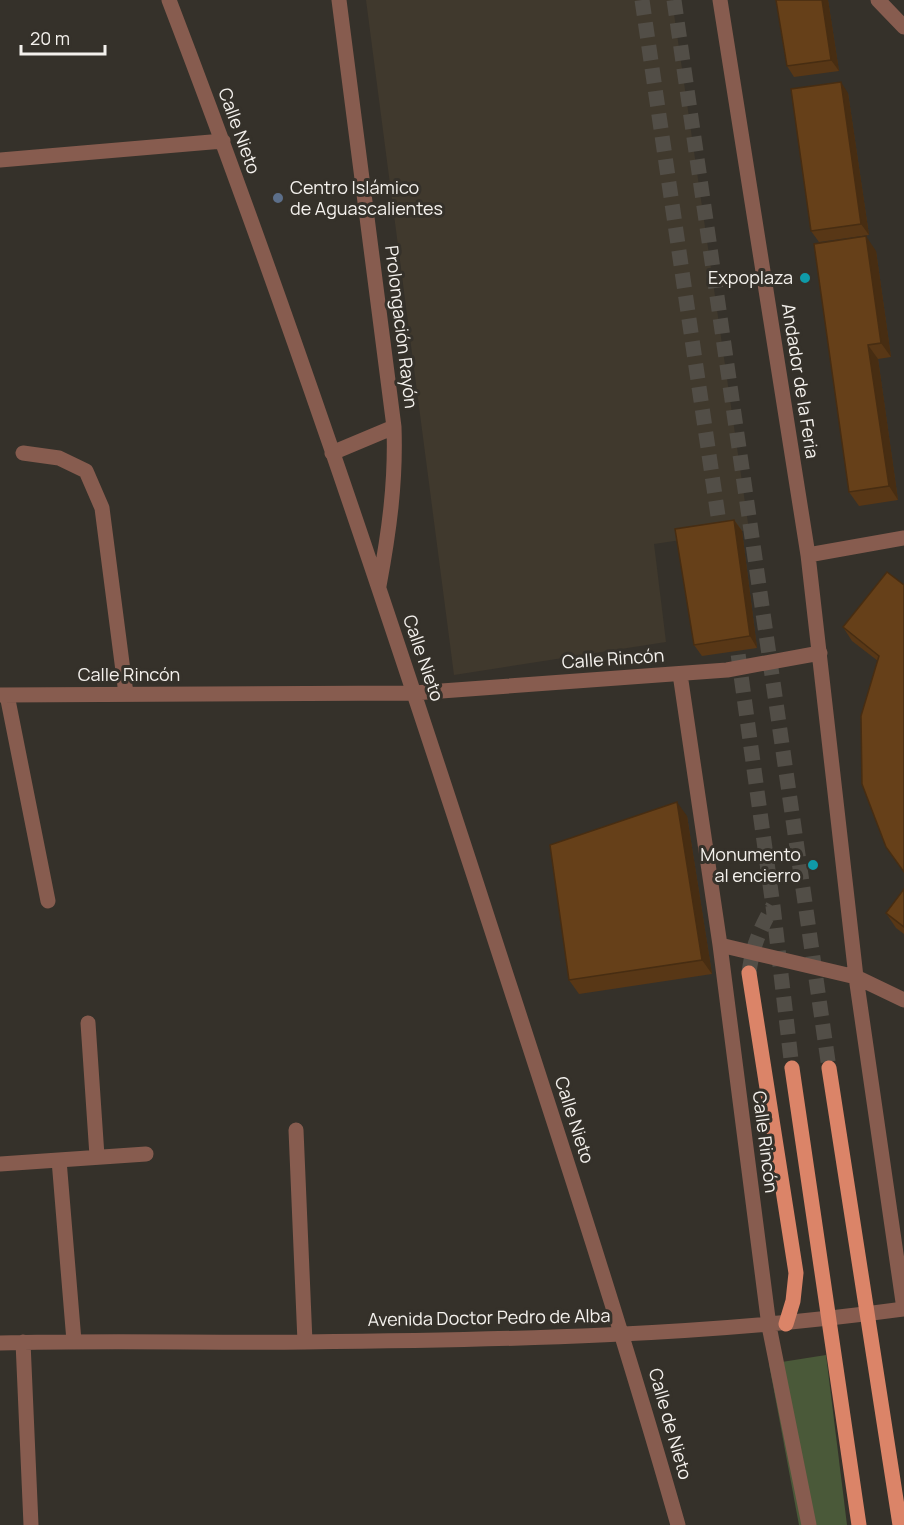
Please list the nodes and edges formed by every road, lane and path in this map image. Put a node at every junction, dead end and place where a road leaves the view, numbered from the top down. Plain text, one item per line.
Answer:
1 (169, 0) edge
2 (339, 0) edge
3 (720, 0) edge
4 (881, 2) edge
5 (904, 27) edge
6 (223, 141) junction
7 (0, 160) edge
8 (394, 427) junction
9 (22, 453) dead end
10 (332, 453) junction
11 (904, 538) edge
12 (808, 555) junction
13 (379, 589) junction
14 (820, 653) junction
15 (680, 674) junction
16 (414, 693) junction
17 (126, 694) junction
18 (4, 695) edge
19 (48, 902) dead end
20 (720, 945) junction
21 (749, 973) tunnel mouth
22 (856, 977) junction
23 (904, 1000) edge
24 (88, 1023) dead end
25 (792, 1068) tunnel mouth
26 (829, 1068) tunnel mouth
27 (296, 1130) dead end
28 (146, 1154) dead end
29 (98, 1156) junction
30 (59, 1161) junction
31 (0, 1164) edge
32 (904, 1309) edge
33 (786, 1324) junction
34 (769, 1326) junction
35 (624, 1335) junction
36 (74, 1341) junction
37 (23, 1342) junction
38 (305, 1342) junction
39 (0, 1343) edge
40 (31, 1525) edge
41 (678, 1525) edge
42 (809, 1525) edge
43 (859, 1525) edge
44 (900, 1525) edge

1 - 6 street, Calle Nieto
2 - 8 street, Prolongación Rayón
3 - 12 street, Andador de la Feria
4 - 5 street
6 - 7 street
6 - 10 street, Calle Nieto
8 - 10 street
8 - 13 street, Prolongación Rayón
9 - 17 street
10 - 13 street, Calle Nieto
11 - 12 street
12 - 14 street, Andador de la Feria
13 - 16 street, Calle Nieto
14 - 15 street
14 - 22 street, Andador de la Feria
15 - 16 street, Calle Rincón
15 - 20 street, Calle Rincón
16 - 17 street, Calle Rincón
16 - 35 street, Calle Nieto
17 - 18 street, Calle Rincón
18 - 19 street
20 - 22 street
20 - 34 street, Calle Rincón
21 - 33 main road
22 - 23 street
22 - 32 street, Andador de la Feria
24 - 29 street
25 - 43 main road
26 - 44 main road
27 - 38 street
28 - 29 street
29 - 30 street
30 - 31 street
30 - 36 street
32 - 33 street, Avenida Doctor Pedro de Alba
33 - 34 street, Avenida Doctor Pedro de Alba
34 - 35 street, Avenida Doctor Pedro de Alba
34 - 42 street, Calle Rincón
35 - 38 street, Avenida Doctor Pedro de Alba
35 - 41 street, Calle de Nieto
36 - 37 street, Avenida Doctor Pedro de Alba
36 - 38 street, Avenida Doctor Pedro de Alba
37 - 39 street, Avenida Doctor Pedro de Alba
37 - 40 street

